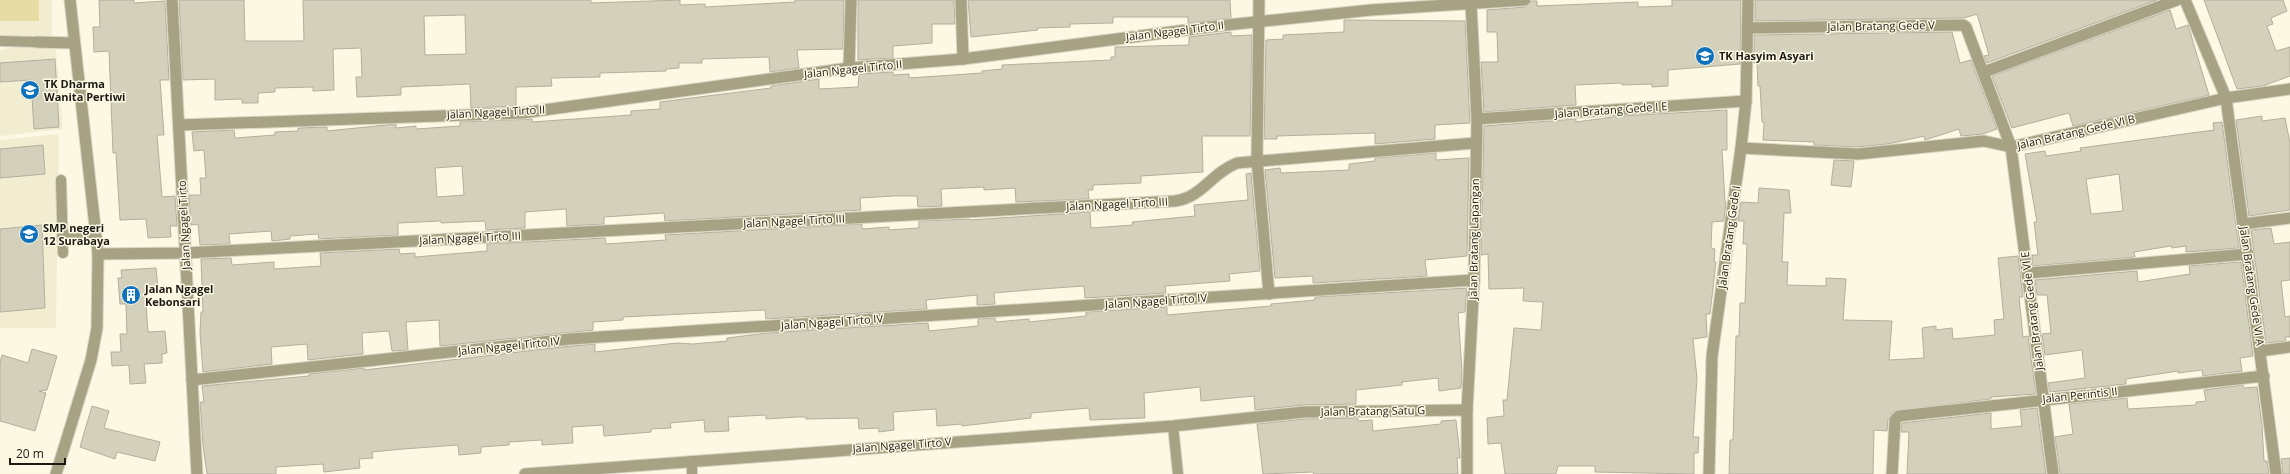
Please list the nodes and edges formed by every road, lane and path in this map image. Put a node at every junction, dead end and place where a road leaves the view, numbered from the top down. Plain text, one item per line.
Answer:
1 (70, 0) edge
2 (172, 0) edge
3 (851, 0) edge
4 (960, 0) edge
5 (1259, 0) edge
6 (1525, 0) edge
7 (1748, 0) edge
8 (2177, 0) edge
9 (2185, 0) edge
10 (1371, 5) edge
11 (1471, 5) junction
12 (1260, 21) junction
13 (1747, 28) junction
14 (0, 41) edge
15 (36, 42) joint
16 (74, 43) junction
17 (963, 59) junction
18 (849, 68) junction
19 (1984, 72) junction
20 (2290, 89) edge
21 (2226, 98) junction
22 (1746, 101) junction
23 (1477, 119) junction
24 (180, 124) junction
25 (1475, 143) junction
26 (2011, 147) junction
27 (1741, 148) junction
28 (1258, 160) junction
29 (61, 180) dead end
30 (2290, 218) edge
31 (2244, 224) junction
32 (62, 235) junction
33 (96, 237) junction
34 (63, 253) dead end
35 (185, 253) junction
36 (98, 254) junction
37 (2248, 254) junction
38 (2028, 273) junction
39 (1474, 280) junction
40 (1269, 294) junction
41 (2290, 347) edge
42 (2261, 351) junction
43 (2264, 376) junction
44 (192, 380) junction
45 (2043, 399) junction
46 (1467, 410) junction
47 (1279, 413) joint
48 (1173, 426) junction
49 (692, 461) junction
50 (550, 472) edge
51 (56, 474) edge
52 (197, 474) edge
53 (525, 474) edge
54 (692, 474) edge
55 (1178, 474) edge
56 (1466, 474) edge
57 (1709, 474) edge
58 (1892, 474) edge
59 (2053, 474) edge
60 (2276, 474) edge

1 - 16 street
2 - 24 street, Jalan Ngagel Tirto
3 - 18 street
4 - 17 street
5 - 12 street
6 - 11 street, Jalan Ngagel Tirto II
7 - 13 street, Jalan Bratang Gede I
8 - 19 street
9 - 21 street, Jalan Bratang Gede VI A
10 - 11 street, Jalan Ngagel Tirto II
10 - 12 street, Jalan Ngagel Tirto II
11 - 23 street, Jalan Bratang Lapangan
12 - 17 street, Jalan Ngagel Tirto II
12 - 28 street
13 - 19 street, Jalan Bratang Gede V
13 - 22 street, Jalan Bratang Gede I
14 - 15 lane
15 - 16 street
16 - 33 street
17 - 18 street, Jalan Ngagel Tirto II
18 - 24 street, Jalan Ngagel Tirto II
19 - 26 street, Jalan Bratang Gede V
20 - 21 street, Jalan Bratang Gede VI B
21 - 26 street, Jalan Bratang Gede VI B
21 - 31 street, Jalan Bratang Gede VI A
22 - 23 street, Jalan Bratang Gede I E
22 - 27 street, Jalan Bratang Gede I
23 - 25 street, Jalan Bratang Lapangan
24 - 35 street, Jalan Ngagel Tirto
25 - 28 street, Jalan Ngagel Tirto III
25 - 39 street, Jalan Bratang Lapangan
26 - 27 street, Jalan Bratang Gede VI B
26 - 38 street, Jalan Bratang Gede VI E
27 - 57 street, Jalan Bratang Gede I
28 - 35 street, Jalan Ngagel Tirto III
28 - 40 street
29 - 32 lane
30 - 31 street
31 - 37 street, Jalan Bratang Gede VI A
32 - 33 lane
32 - 34 lane
33 - 36 street
35 - 36 street, Jalan Ngagel Tirto III
35 - 44 street, Jalan Ngagel Tirto
36 - 51 street
37 - 38 street
37 - 42 street, Jalan Bratang Gede VI A
38 - 45 street, Jalan Bratang Gede VI E
39 - 40 street, Jalan Ngagel Tirto IV
39 - 46 street, Jalan Bratang Lapangan
40 - 44 street, Jalan Ngagel Tirto IV
41 - 42 street
42 - 43 street, Jalan Bratang Gede VI A
43 - 45 street, Jalan Perintis II
43 - 60 street, Jalan Bratang Gede VI A
44 - 52 street, Jalan Ngagel Tirto
45 - 58 street, Jalan Perintis II
45 - 59 street, Jalan Bratang Gede VI E
46 - 47 street, Jalan Bratang Satu G
46 - 56 street, Jalan Bratang Lapangan
47 - 48 street, Jalan Ngagel Tirto V
48 - 49 street, Jalan Ngagel Tirto V
48 - 55 lane
49 - 50 street, Jalan Ngagel Tirto V
49 - 54 lane
50 - 53 street, Jalan Ngagel Tirto V

